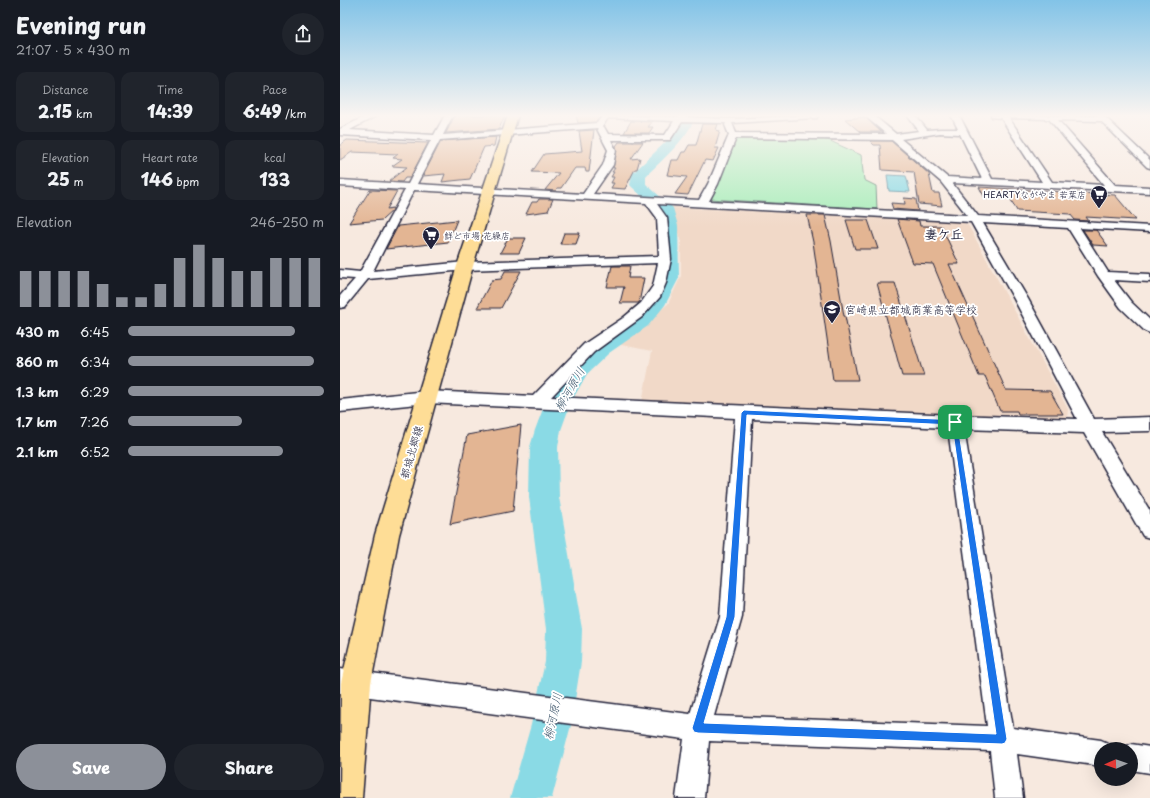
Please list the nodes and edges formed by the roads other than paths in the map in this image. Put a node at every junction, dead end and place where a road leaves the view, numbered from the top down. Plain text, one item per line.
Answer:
1 (429, 152) edge
2 (502, 152) edge
3 (611, 152) edge
4 (726, 152) edge
5 (912, 152) edge
6 (974, 152) edge
7 (1028, 152) edge
8 (1082, 152) edge
9 (1139, 152) edge
10 (1148, 161) edge
11 (944, 180) junction
12 (988, 182) junction
13 (340, 183) edge
14 (1049, 184) junction
15 (410, 187) junction
16 (1112, 188) junction
17 (1150, 190) edge
18 (490, 192) junction
19 (586, 197) junction
20 (649, 201) junction
21 (702, 204) junction
22 (975, 219) junction
23 (1072, 225) junction
24 (1150, 229) edge
25 (665, 259) junction
26 (465, 266) junction
27 (340, 274) edge
28 (364, 276) junction
29 (1104, 276) junction
30 (1150, 278) edge
31 (340, 304) edge
32 (1150, 328) edge
33 (427, 397) junction
34 (542, 403) junction
35 (340, 406) edge
36 (744, 413) junction
37 (955, 422) junction
38 (1150, 424) edge
39 (1089, 426) junction
40 (1150, 529) edge
41 (348, 682) edge
42 (698, 728) junction
43 (1002, 739) junction
44 (1094, 752) edge
45 (1138, 758) edge
46 (1150, 760) edge
47 (345, 798) edge
48 (690, 798) edge
49 (1009, 798) edge

1 - 15 street
2 - 18 main road, 都城北郷線
3 - 19 street
4 - 21 street
5 - 11 street
6 - 12 street
7 - 14 street
8 - 16 street
9 - 10 street
11 - 12 street
11 - 22 street
12 - 14 street
13 - 15 street
14 - 16 street
15 - 18 street
15 - 28 street
16 - 17 street
18 - 19 street
18 - 26 main road, 都城北郷線
19 - 20 street
20 - 21 street
20 - 25 street
21 - 22 street
22 - 23 street
22 - 39 street
23 - 24 street
23 - 29 street
25 - 26 street
25 - 34 street
26 - 28 street
26 - 33 main road, 都城北郷線
27 - 28 street
28 - 31 street
29 - 30 street
29 - 32 street
33 - 34 street
33 - 35 street
33 - 41 main road, 都城北郷線
34 - 36 street
36 - 37 street
36 - 42 street
37 - 39 street
37 - 43 street
38 - 39 street
39 - 40 street
41 - 42 street
41 - 47 main road, 都城北郷線
42 - 43 street
42 - 48 street
43 - 44 street
43 - 49 street
45 - 46 street

